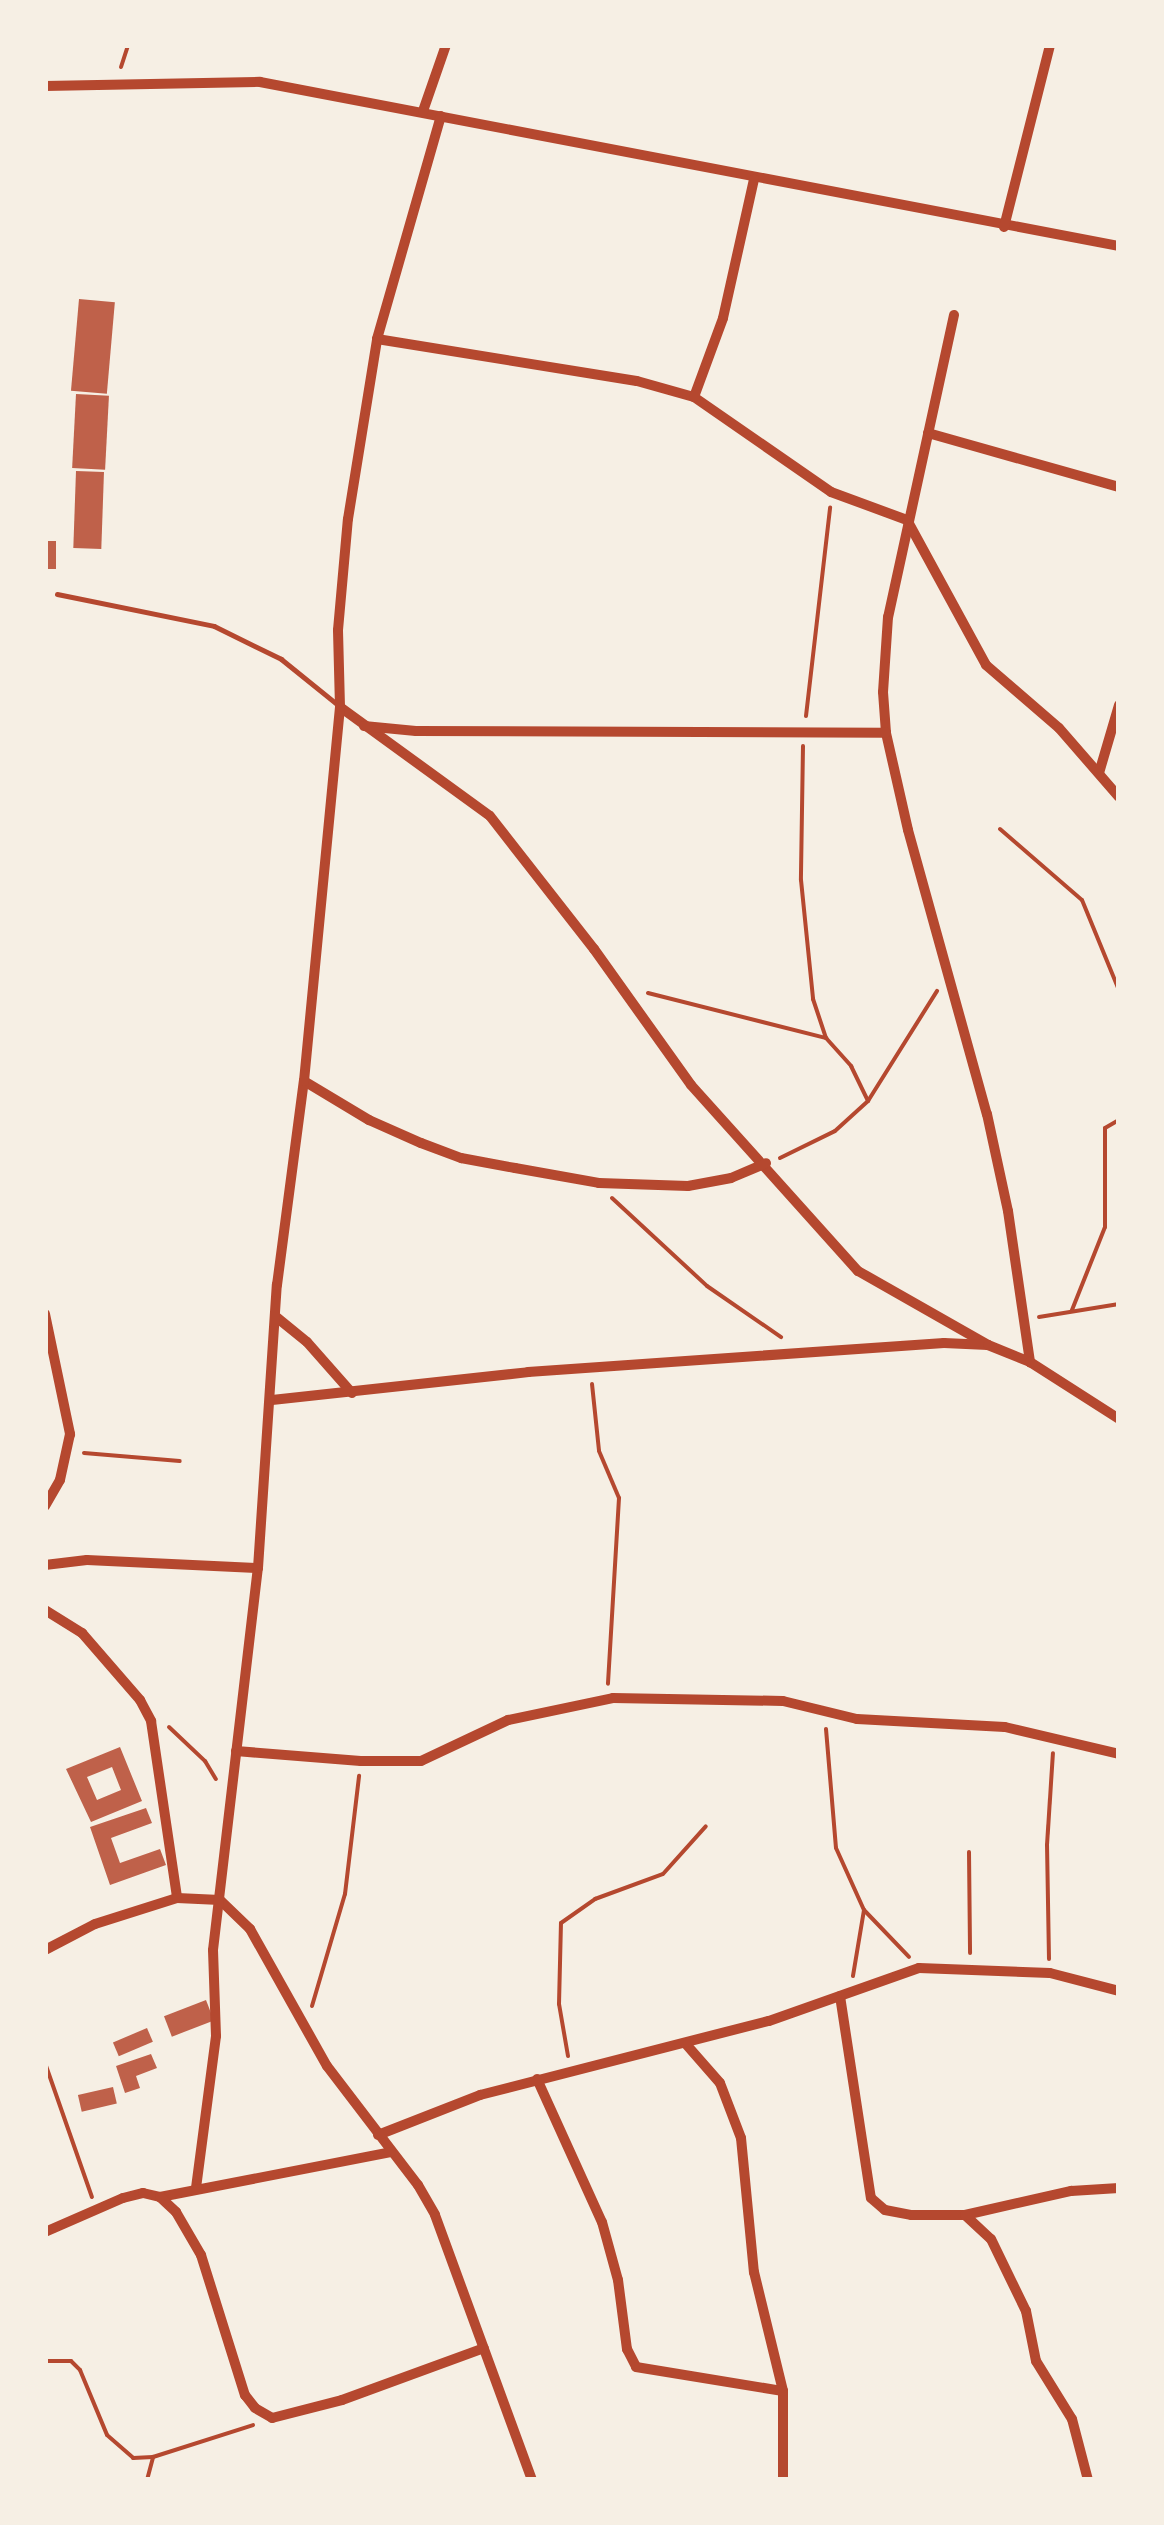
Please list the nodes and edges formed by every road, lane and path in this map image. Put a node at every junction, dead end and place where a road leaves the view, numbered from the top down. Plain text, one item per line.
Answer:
1 (128, 45) edge
2 (446, 45) edge
3 (1050, 45) edge
4 (45, 86) edge
5 (116, 86) junction
6 (423, 112) junction
7 (442, 116) junction
8 (754, 179) junction
9 (1004, 227) junction
10 (1119, 246) edge
11 (954, 315) dead end
12 (377, 338) junction
13 (694, 398) junction
14 (928, 433) junction
15 (1119, 487) edge
16 (831, 492) junction
17 (907, 520) junction
18 (57, 594) dead end
19 (1119, 705) edge
20 (340, 707) junction
21 (363, 726) junction
22 (886, 733) junction
23 (804, 734) junction
24 (1098, 773) junction
25 (1119, 797) edge
26 (1000, 828) dead end
27 (947, 974) junction
28 (619, 986) junction
29 (1119, 990) edge
30 (826, 1038) junction
31 (304, 1080) junction
32 (868, 1101) junction
33 (1119, 1120) edge
34 (766, 1163) junction
35 (599, 1183) junction
36 (1119, 1304) edge
37 (1072, 1310) junction
38 (45, 1314) edge
39 (275, 1316) junction
40 (1025, 1321) junction
41 (988, 1344) junction
42 (804, 1353) junction
43 (1030, 1362) junction
44 (591, 1367) junction
45 (352, 1393) junction
46 (272, 1400) junction
47 (1119, 1419) edge
48 (69, 1452) junction
49 (180, 1460) dead end
50 (45, 1506) edge
51 (45, 1566) edge
52 (258, 1568) junction
53 (45, 1610) edge
54 (607, 1699) junction
55 (825, 1714) junction
56 (164, 1722) dead end
57 (1054, 1740) junction
58 (236, 1751) junction
59 (1119, 1754) edge
60 (361, 1761) junction
61 (231, 1803) junction
62 (706, 1826) dead end
63 (969, 1852) dead end
64 (177, 1898) junction
65 (220, 1900) junction
66 (864, 1910) junction
67 (45, 1950) edge
68 (970, 1967) junction
69 (919, 1968) junction
70 (1050, 1973) junction
71 (1119, 1991) edge
72 (844, 1994) junction
73 (306, 2026) junction
74 (685, 2043) junction
75 (45, 2063) edge
76 (571, 2070) junction
77 (537, 2080) junction
78 (378, 2135) junction
79 (391, 2152) junction
80 (196, 2188) junction
81 (1119, 2188) edge
82 (160, 2197) junction
83 (98, 2211) junction
84 (965, 2216) junction
85 (45, 2232) edge
86 (484, 2348) junction
87 (45, 2360) edge
88 (784, 2391) junction
89 (272, 2418) junction
90 (153, 2457) junction
91 (147, 2480) edge
92 (532, 2480) edge
93 (783, 2480) edge
94 (1088, 2480) edge

1 - 5 path
2 - 6 street
3 - 9 street
4 - 5 street
5 - 6 street
6 - 7 street
7 - 8 street
7 - 12 street
8 - 9 street
8 - 13 street
9 - 10 street
11 - 14 street
12 - 13 street
12 - 20 street
13 - 16 street
14 - 15 street
14 - 17 street
16 - 17 street
16 - 23 path
17 - 22 street
17 - 24 street
18 - 20 lane
19 - 24 street
20 - 21 street
20 - 31 street
21 - 23 street
21 - 28 street
22 - 23 street
22 - 27 street
23 - 30 path
24 - 25 street
26 - 29 path
27 - 32 path
27 - 40 street
28 - 30 path
28 - 34 street
30 - 32 path
31 - 35 street
31 - 39 street
32 - 34 path
33 - 37 path
34 - 35 street
34 - 41 street
35 - 42 path
36 - 37 path
37 - 40 path
38 - 48 street
39 - 45 street
39 - 46 street
40 - 43 street
41 - 42 street
41 - 43 street
42 - 44 street
43 - 47 street
44 - 45 street
44 - 54 path
45 - 46 street
46 - 52 street
48 - 49 path
48 - 50 street
51 - 52 street
52 - 58 street
53 - 64 street
54 - 55 street
54 - 60 street
55 - 57 street
55 - 66 path
56 - 61 path
57 - 59 street
57 - 70 path
58 - 60 street
58 - 61 street
60 - 73 path
61 - 65 street
62 - 76 path
63 - 68 path
64 - 65 street
64 - 67 street
65 - 73 street
65 - 80 street
66 - 69 path
66 - 72 path
68 - 69 street
68 - 70 street
69 - 72 street
70 - 71 street
72 - 74 street
72 - 84 street
73 - 78 street
74 - 76 street
74 - 88 street
75 - 83 path
76 - 77 street
77 - 78 street
77 - 88 street
78 - 79 street
79 - 80 street
79 - 86 street
80 - 82 street
81 - 84 street
82 - 83 street
82 - 89 street
83 - 85 street
84 - 94 street
86 - 89 street
86 - 92 street
87 - 90 path
88 - 93 street
89 - 90 path
90 - 91 path

